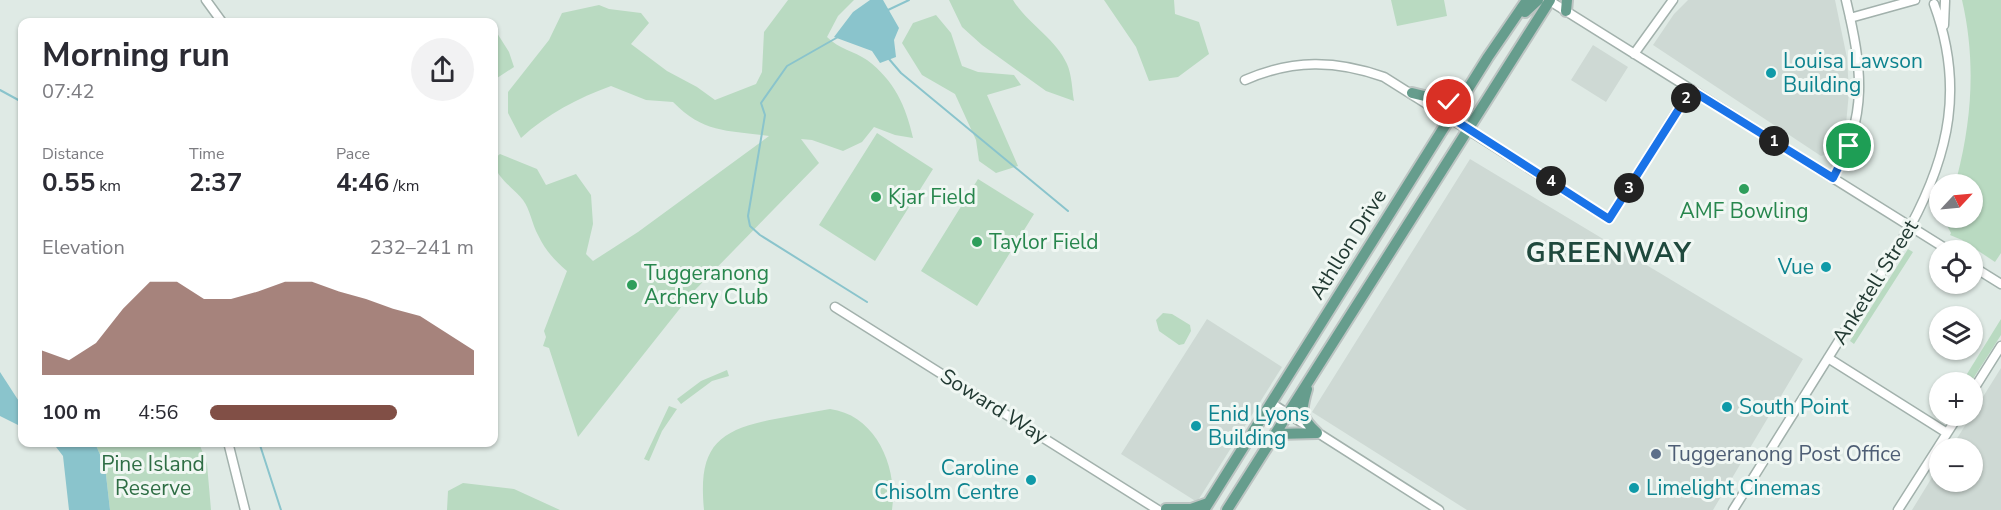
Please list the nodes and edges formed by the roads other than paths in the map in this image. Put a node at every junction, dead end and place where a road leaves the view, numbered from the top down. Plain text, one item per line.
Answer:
1 (207, 0) edge
2 (1527, 0) edge
3 (1538, 0) edge
4 (1549, 0) edge
5 (1673, 0) edge
6 (1846, 0) edge
7 (1915, 0) edge
8 (1945, 0) edge
9 (1932, 2) edge
10 (1567, 5) edge
11 (1900, 6) junction
12 (219, 18) edge
13 (1850, 18) junction
14 (1944, 32) junction
15 (1502, 36) junction
16 (1634, 54) junction
17 (1245, 80) dead end
18 (1691, 90) junction
19 (1412, 93) junction
20 (1463, 97) junction
21 (1450, 117) junction
22 (1468, 129) junction
23 (1833, 178) junction
24 (1910, 227) junction
25 (1931, 240) edge
26 (1983, 273) edge
27 (2001, 284) edge
28 (836, 307) dead end
29 (2001, 346) edge
30 (1828, 358) junction
31 (1983, 375) edge
32 (1311, 378) junction
33 (1271, 403) junction
34 (1288, 414) junction
35 (1952, 426) edge
36 (1317, 433) junction
37 (1947, 433) junction
38 (1276, 434) junction
39 (229, 447) edge
40 (1206, 507) edge
41 (1429, 507) edge
42 (1155, 508) edge
43 (245, 510) edge
44 (1167, 510) edge
45 (1227, 510) edge
46 (1439, 510) edge
47 (1732, 510) edge
48 (1899, 510) edge

1 - 12 street
2 - 15 main road, Athllon Drive
3 - 15 main road
4 - 10 street
4 - 22 main road, Athllon Drive
5 - 16 street
6 - 13 street
7 - 11 street
8 - 9 street
8 - 14 street, Anketell Street
9 - 11 street
9 - 14 street, Anketell Street
10 - 16 street
11 - 13 street
13 - 23 street
14 - 24 street, Anketell Street
15 - 20 main road, Athllon Drive
16 - 18 street
17 - 19 street
18 - 22 street
18 - 23 street
19 - 20 main road
19 - 21 street
20 - 21 main road, Athllon Drive
21 - 22 street
21 - 33 main road, Athllon Drive
22 - 32 main road, Athllon Drive
23 - 24 street
24 - 25 street
24 - 30 street, Anketell Street
26 - 27 street
28 - 42 street, Soward Way
29 - 31 street
30 - 37 street
30 - 47 street, Anketell Street
32 - 34 main road, Athllon Drive
32 - 36 main road
33 - 34 street
33 - 40 main road, Athllon Drive
34 - 36 street
34 - 38 main road, Athllon Drive
35 - 37 street
36 - 38 main road
36 - 41 street
37 - 48 street
38 - 45 main road, Athllon Drive
39 - 43 street
40 - 44 main road
41 - 46 street
42 - 44 street, Soward Way

